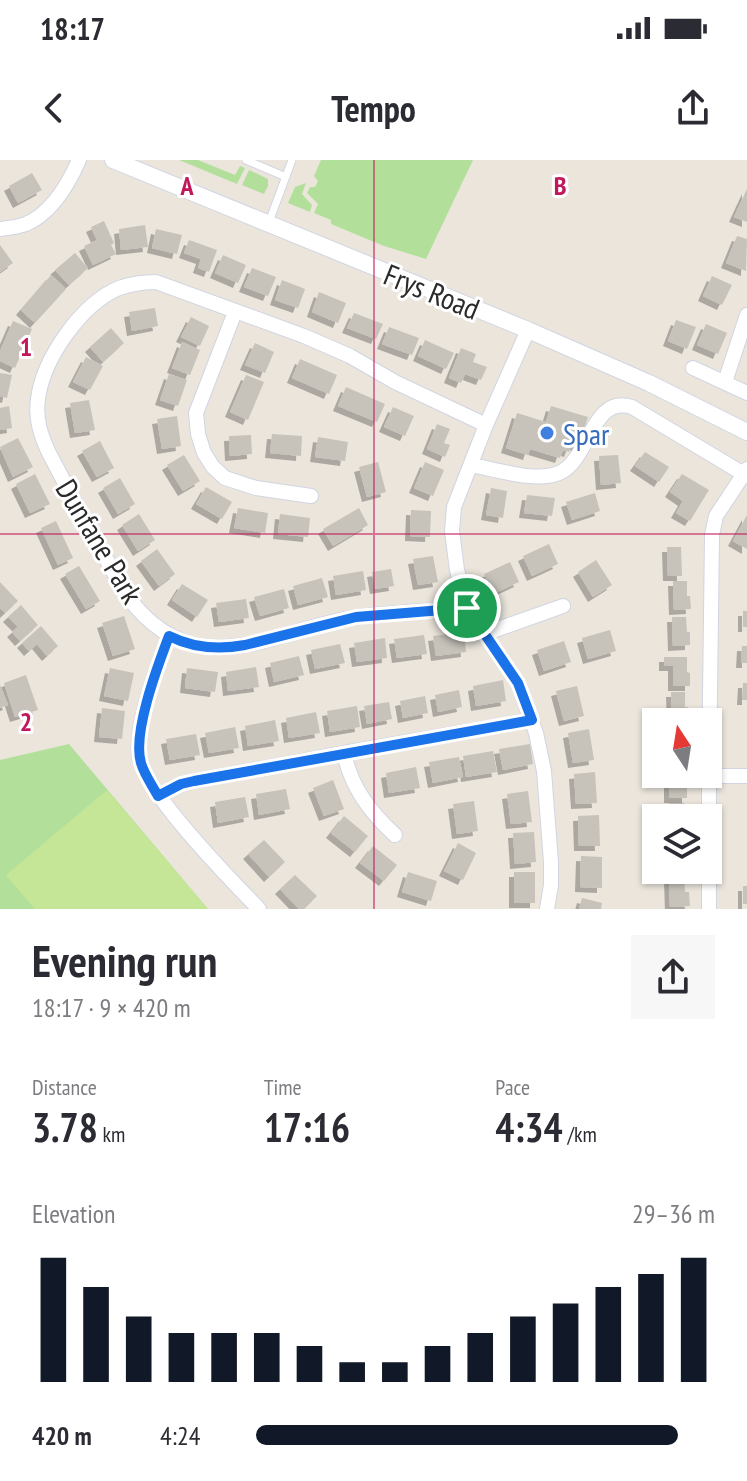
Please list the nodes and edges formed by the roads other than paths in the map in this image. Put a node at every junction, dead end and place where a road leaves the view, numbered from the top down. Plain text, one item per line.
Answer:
1 (79, 160) edge
2 (113, 160) edge
3 (246, 160) edge
4 (292, 160) edge
5 (286, 177) junction
6 (268, 224) junction
7 (0, 229) edge
8 (235, 312) junction
9 (747, 315) edge
10 (528, 330) junction
11 (693, 368) dead end
12 (725, 382) junction
13 (747, 393) edge
14 (486, 425) junction
15 (747, 432) edge
16 (471, 465) junction
17 (746, 473) edge
18 (311, 496) dead end
19 (563, 606) dead end
20 (467, 608) junction
21 (484, 634) junction
22 (169, 636) junction
23 (710, 708) edge
24 (532, 720) junction
25 (344, 753) junction
26 (722, 776) edge
27 (747, 776) edge
28 (709, 788) edge
29 (158, 796) junction
30 (395, 835) dead end
31 (259, 909) edge
32 (547, 909) edge
33 (709, 909) edge

1 - 7 street
2 - 6 street, Frys Road
3 - 5 lane
4 - 5 lane
5 - 6 lane
6 - 10 street, Frys Road
8 - 14 street, Dunfane Park
8 - 18 street
8 - 22 street, Dunfane Park
9 - 12 street
10 - 14 street
10 - 15 street, Frys Road
11 - 12 street
12 - 13 street
14 - 16 street
16 - 17 street
16 - 20 street
17 - 23 street
19 - 21 street
20 - 21 street
20 - 22 street, Dunfane Park
21 - 24 street
22 - 29 street
24 - 25 street
24 - 32 street
25 - 29 street
25 - 30 street
26 - 27 street
28 - 33 street
29 - 31 street

